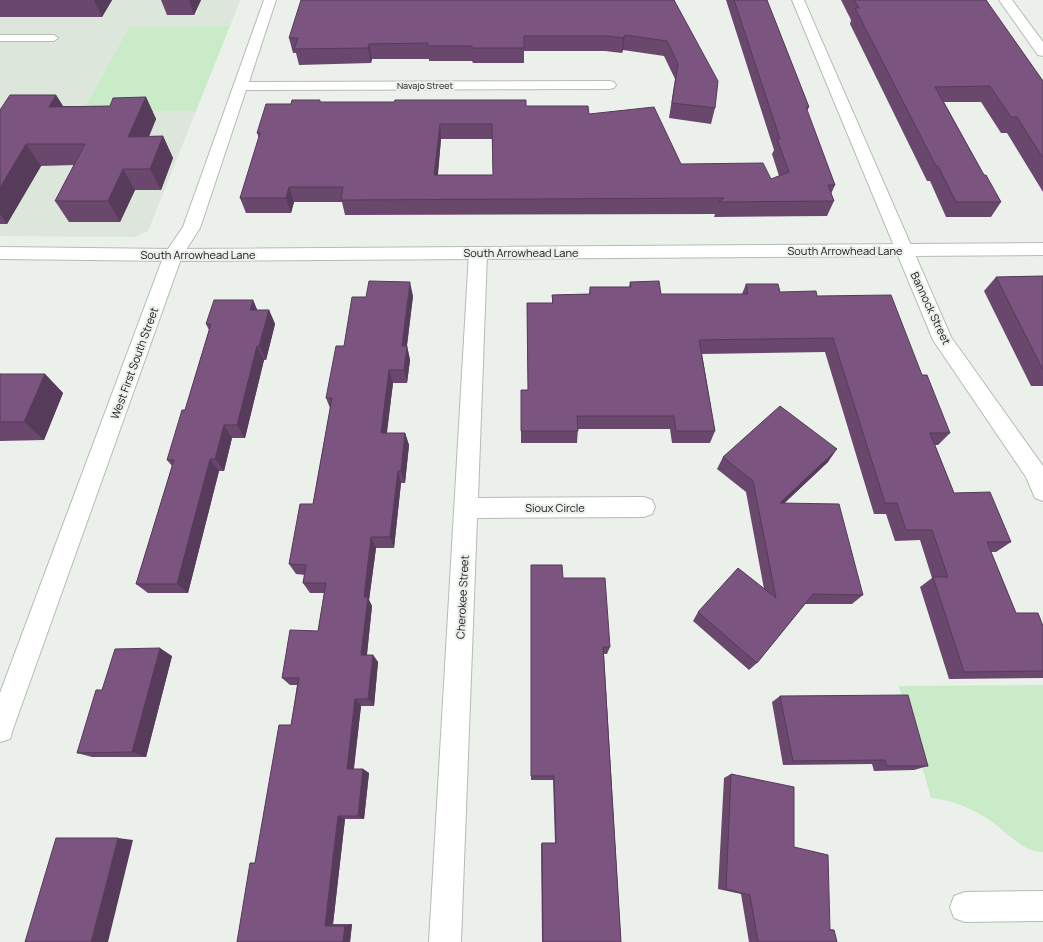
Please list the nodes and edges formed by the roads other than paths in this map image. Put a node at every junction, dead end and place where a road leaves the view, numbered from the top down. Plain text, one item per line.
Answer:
1 (270, 0) edge
2 (798, 0) edge
3 (1004, 0) edge
4 (0, 38) edge
5 (54, 38) dead end
6 (1043, 52) edge
7 (609, 85) dead end
8 (240, 86) junction
9 (1043, 249) edge
10 (905, 250) junction
11 (478, 253) junction
12 (0, 254) edge
13 (173, 255) junction
14 (1043, 491) edge
15 (644, 507) dead end
16 (467, 508) junction
17 (0, 729) edge
18 (1043, 906) edge
19 (965, 907) dead end
20 (445, 942) edge

1 - 8 street, West First South Street
2 - 10 street, Bannock Street
3 - 6 street
4 - 5 lane
7 - 8 street, Navajo Street
8 - 13 street, West First South Street
9 - 10 street, South Arrowhead Lane
10 - 11 street, South Arrowhead Lane
10 - 14 street, Bannock Street
11 - 13 street, South Arrowhead Lane
11 - 16 street, Cherokee Street
12 - 13 street, South Arrowhead Lane
13 - 17 street, West First South Street
15 - 16 street, Sioux Circle
16 - 20 street, Cherokee Street
18 - 19 street

